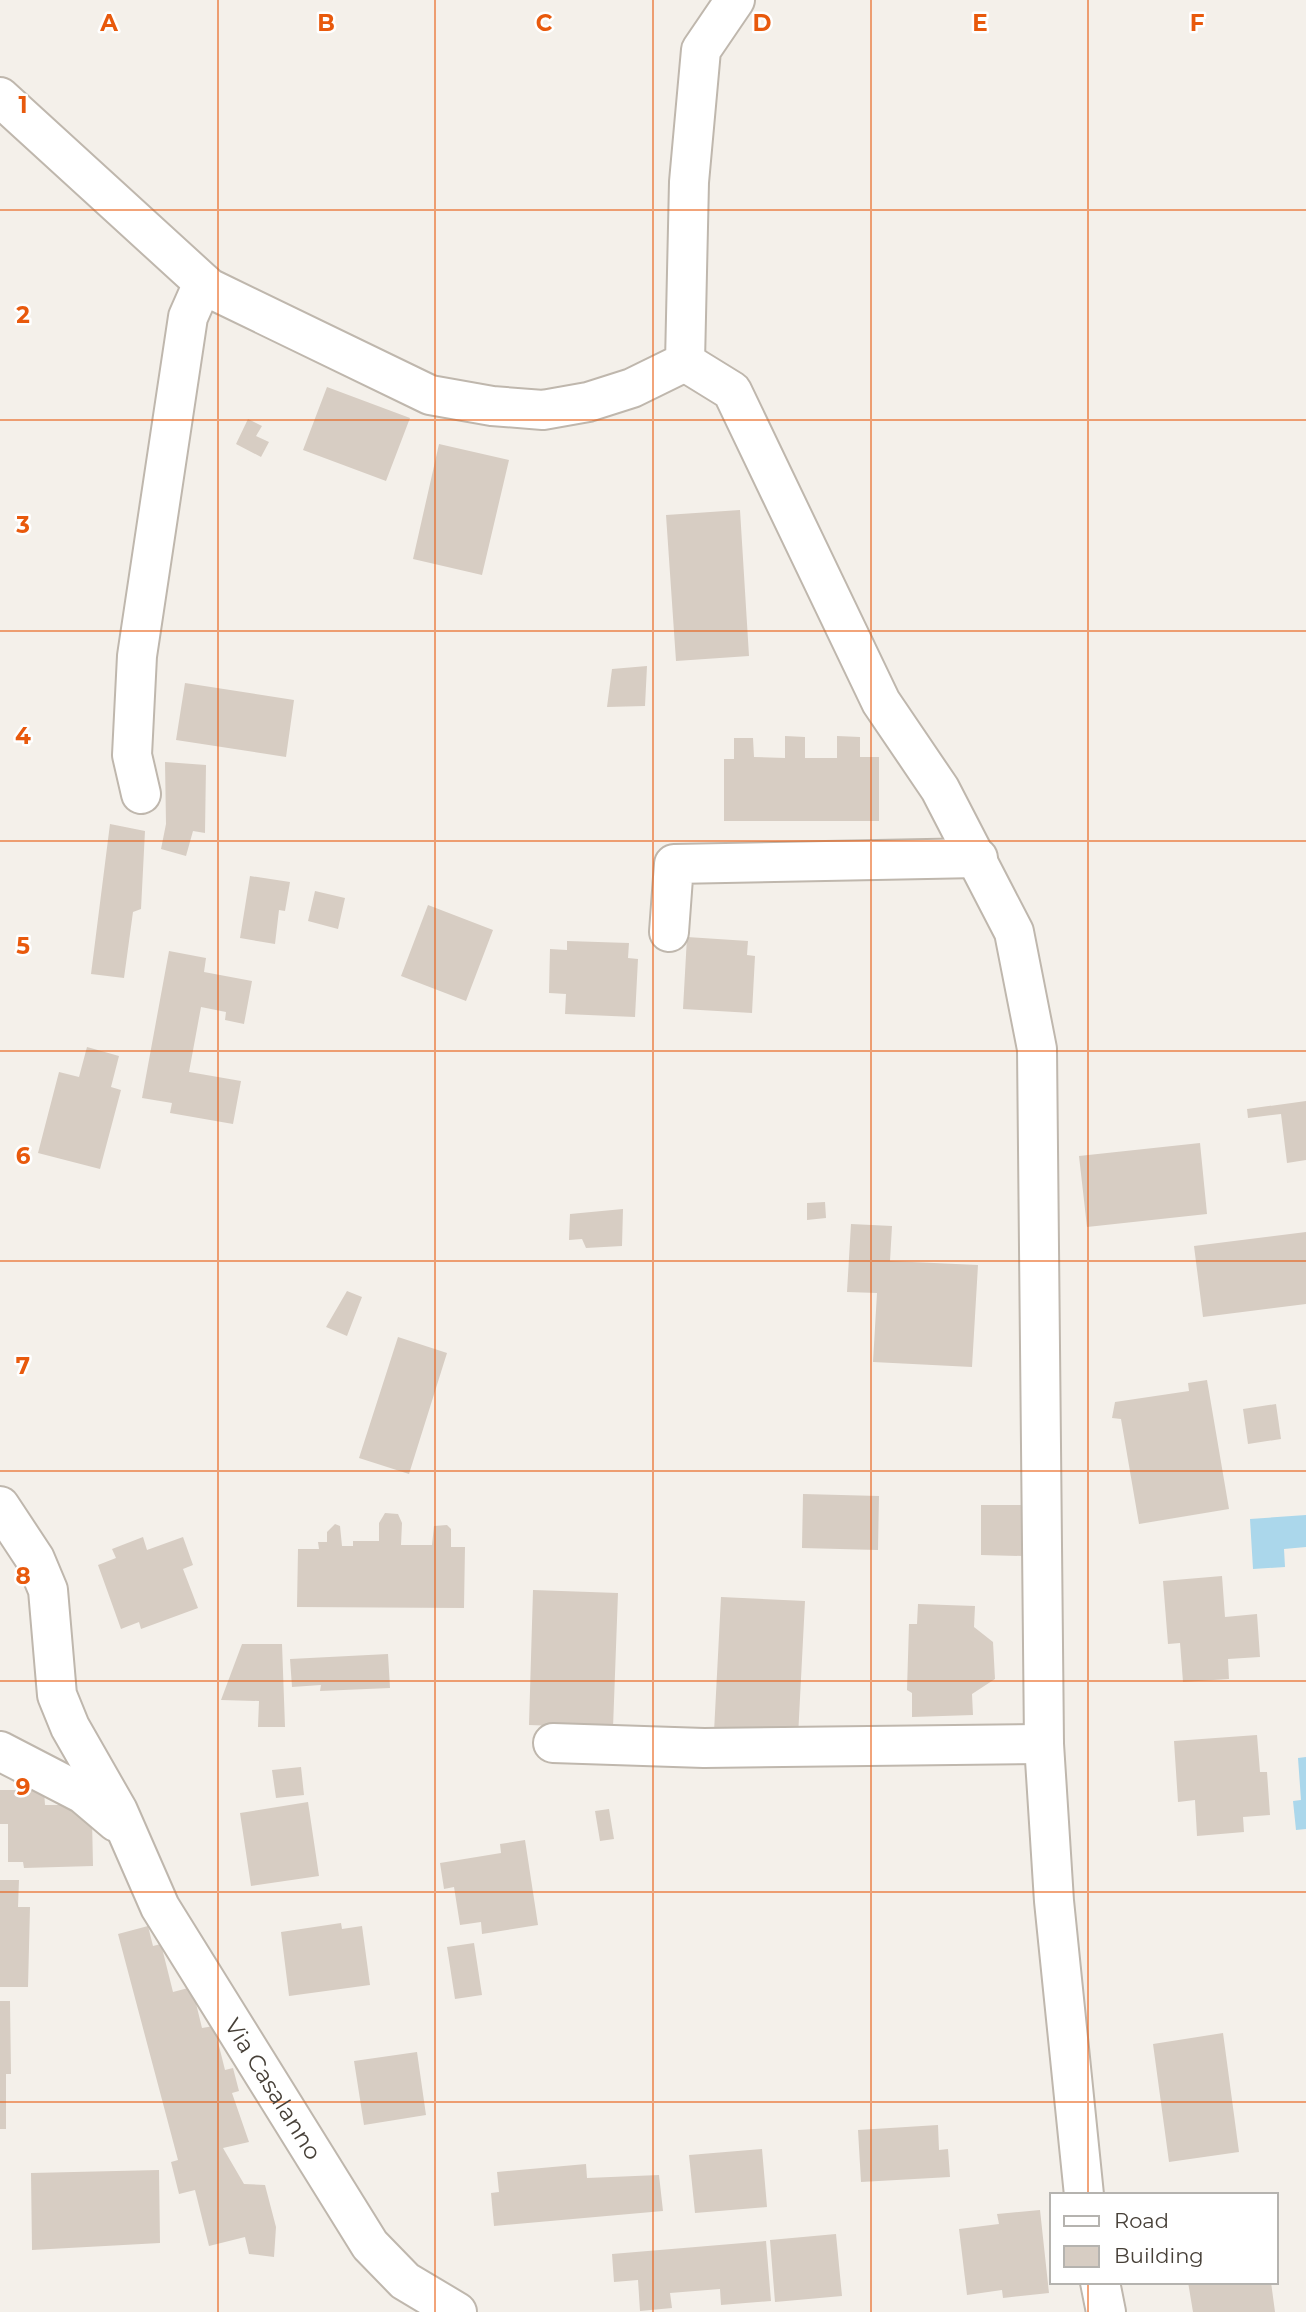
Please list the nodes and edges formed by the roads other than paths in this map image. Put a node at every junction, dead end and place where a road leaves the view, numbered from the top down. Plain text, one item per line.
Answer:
1 (735, 0) edge
2 (0, 97) edge
3 (203, 283) junction
4 (685, 362) junction
5 (141, 794) dead end
6 (978, 859) junction
7 (669, 932) dead end
8 (0, 1507) edge
9 (553, 1743) dead end
10 (1044, 1744) junction
11 (0, 1751) edge
12 (126, 1834) junction
13 (1084, 2193) edge
14 (1100, 2284) edge
15 (457, 2312) edge
16 (1105, 2312) edge

1 - 4 street
2 - 3 street
3 - 4 street
3 - 5 street
4 - 6 street
6 - 7 street
6 - 10 street
8 - 12 street, Via Casalanno
9 - 10 street
10 - 13 street
11 - 12 street
12 - 15 street, Via Casalanno
14 - 16 street

